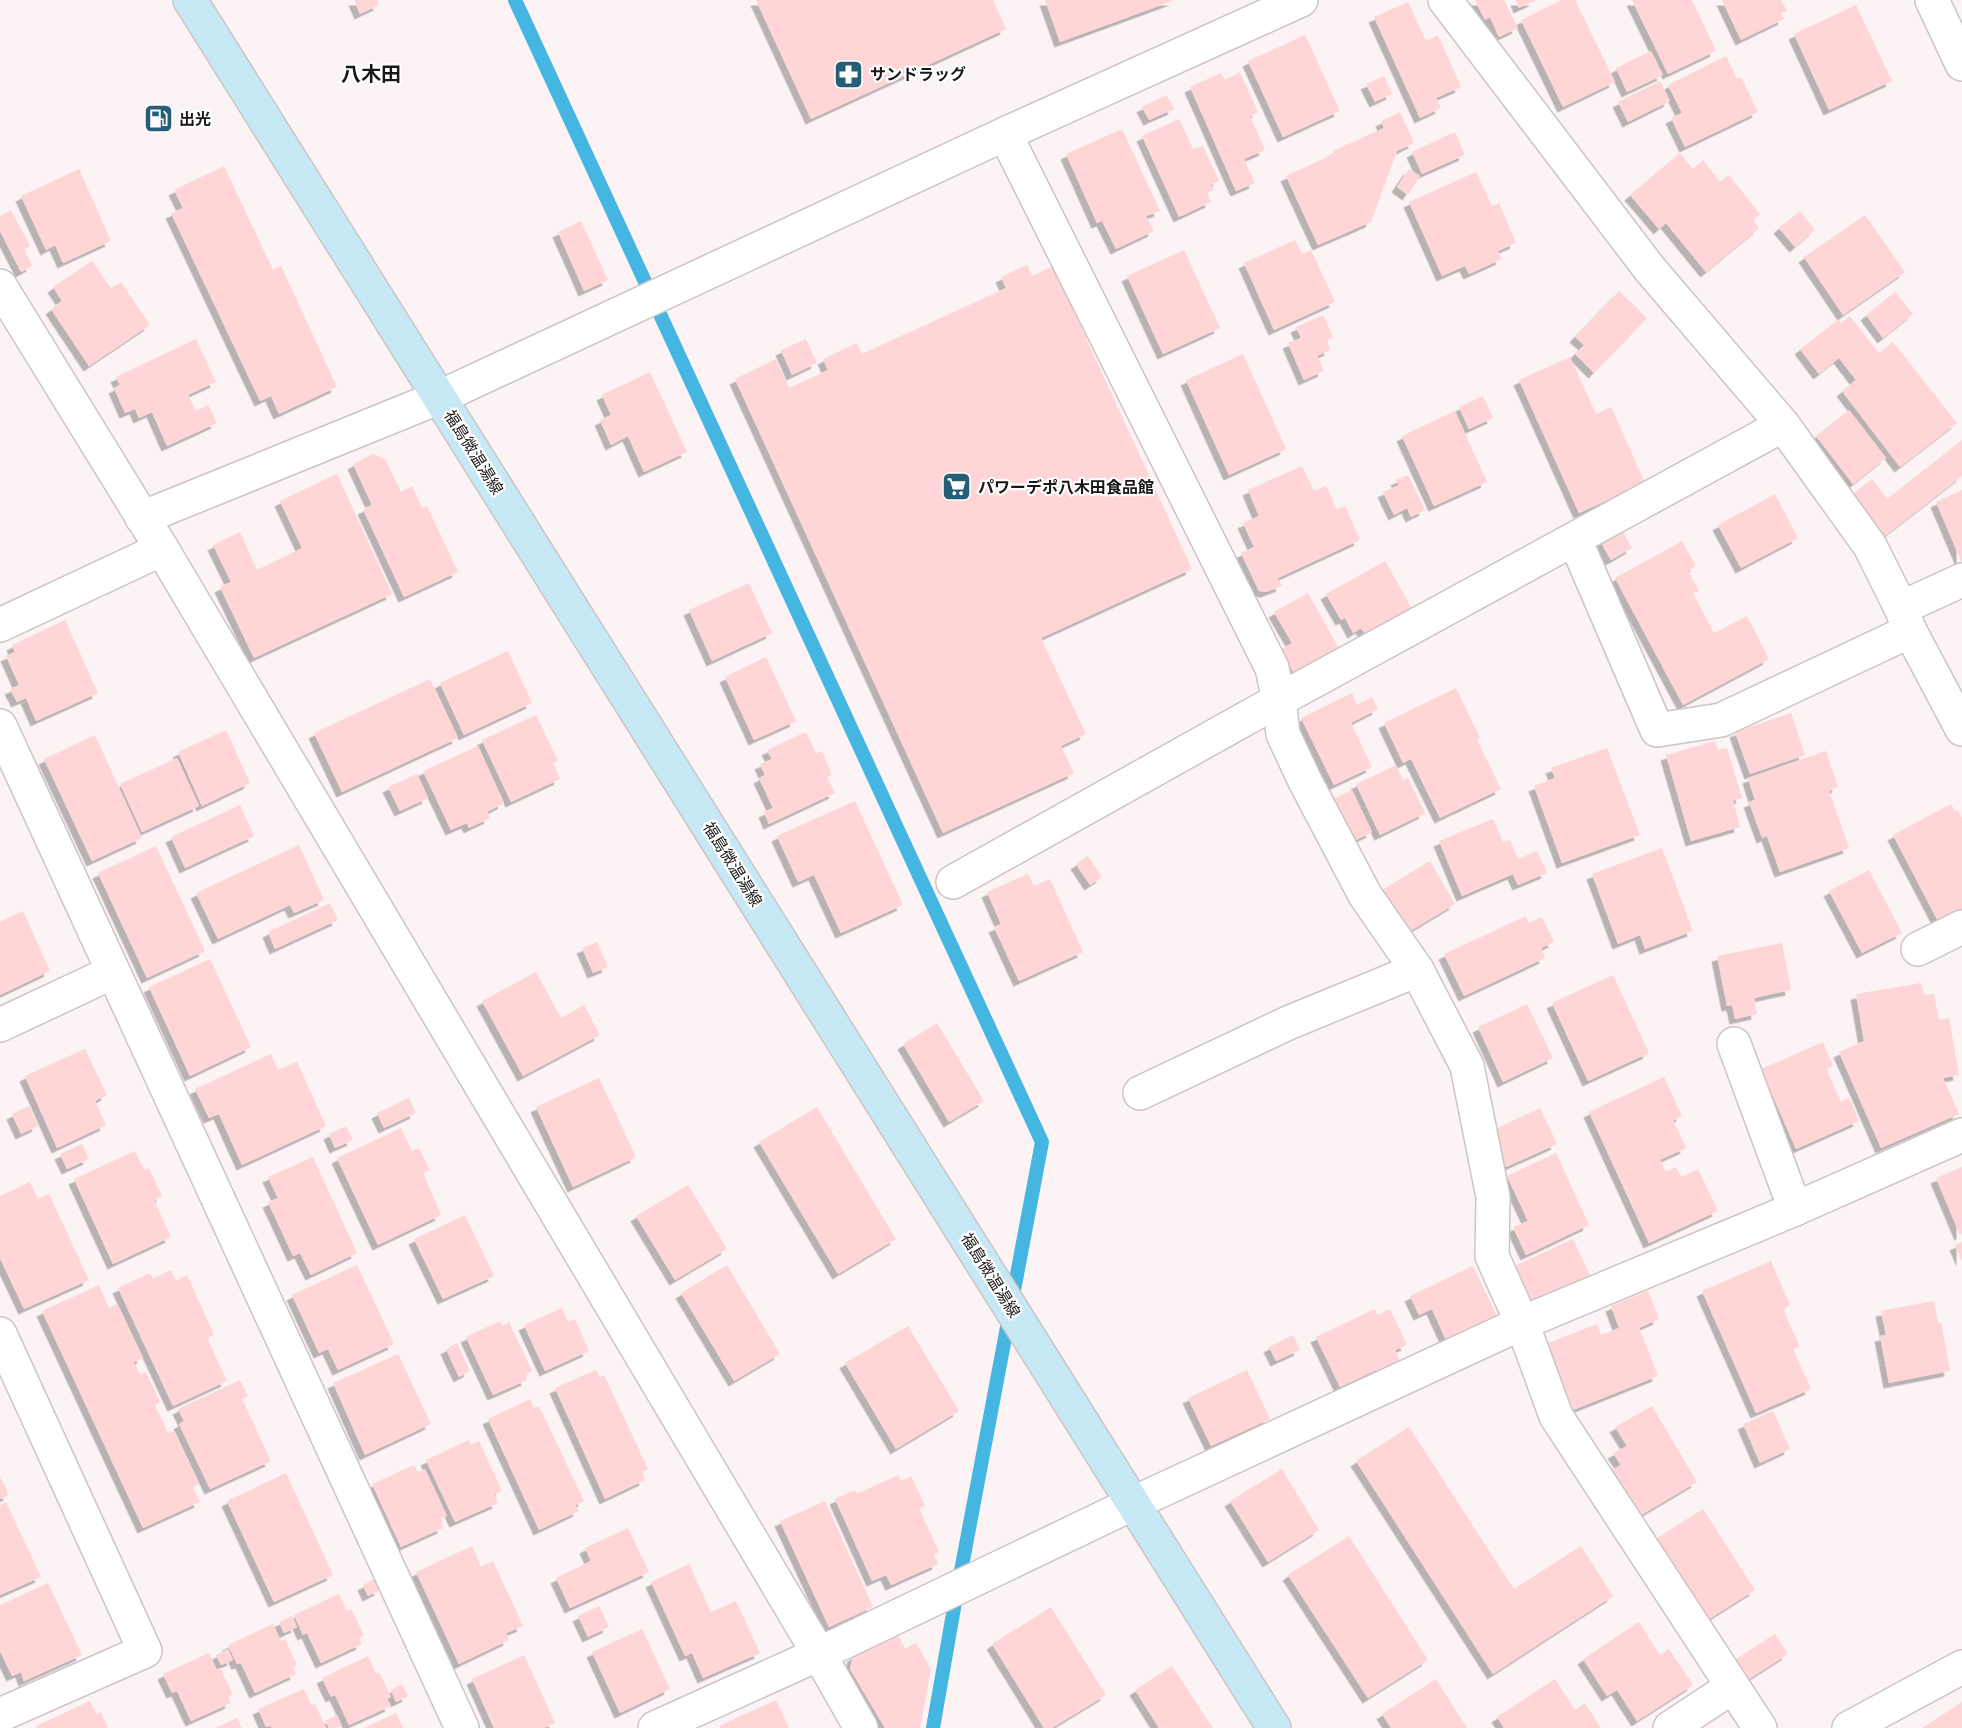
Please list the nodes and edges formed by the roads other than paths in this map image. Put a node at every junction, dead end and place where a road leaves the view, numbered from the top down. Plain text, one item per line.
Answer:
1 (190, 0) edge
2 (1301, 0) edge
3 (1445, 0) edge
4 (1932, 0) edge
5 (1962, 64) edge
6 (1005, 134) junction
7 (0, 286) edge
8 (440, 397) junction
9 (1783, 425) junction
10 (142, 518) junction
11 (1575, 540) junction
12 (162, 549) junction
13 (1962, 580) edge
14 (1905, 619) junction
15 (0, 625) edge
16 (1279, 700) junction
17 (0, 726) edge
18 (1962, 729) edge
19 (953, 882) dead end
20 (1962, 927) edge
21 (1918, 949) dead end
22 (1417, 970) junction
23 (113, 972) junction
24 (0, 1024) edge
25 (1734, 1044) dead end
26 (1140, 1094) dead end
27 (1962, 1135) edge
28 (1795, 1209) junction
29 (1522, 1323) junction
30 (0, 1334) edge
31 (1134, 1503) junction
32 (819, 1654) junction
33 (1962, 1667) edge
34 (1732, 1687) junction
35 (0, 1715) edge
36 (462, 1728) edge
37 (655, 1728) edge
38 (861, 1728) edge
39 (1274, 1728) edge
40 (1670, 1728) edge
41 (1760, 1728) edge
42 (1849, 1728) edge

1 - 8 main road, 福島微温湯線
2 - 6 street
3 - 9 street
4 - 5 street
6 - 8 street
6 - 16 street
7 - 10 street
8 - 10 street
8 - 31 main road, 福島微温湯線
9 - 11 street
9 - 14 street
10 - 12 street
11 - 14 street
11 - 16 street
12 - 15 street
12 - 32 street
13 - 14 street
14 - 18 street
16 - 19 street
16 - 22 street
17 - 23 street
20 - 21 street
22 - 26 street
22 - 29 street
23 - 24 street
23 - 36 street
25 - 28 street
27 - 28 street
28 - 29 street
29 - 31 street
29 - 34 street
30 - 35 street
31 - 32 street
31 - 39 main road, 福島微温湯線
32 - 37 street
32 - 38 street
33 - 42 street
34 - 40 street
34 - 41 street

